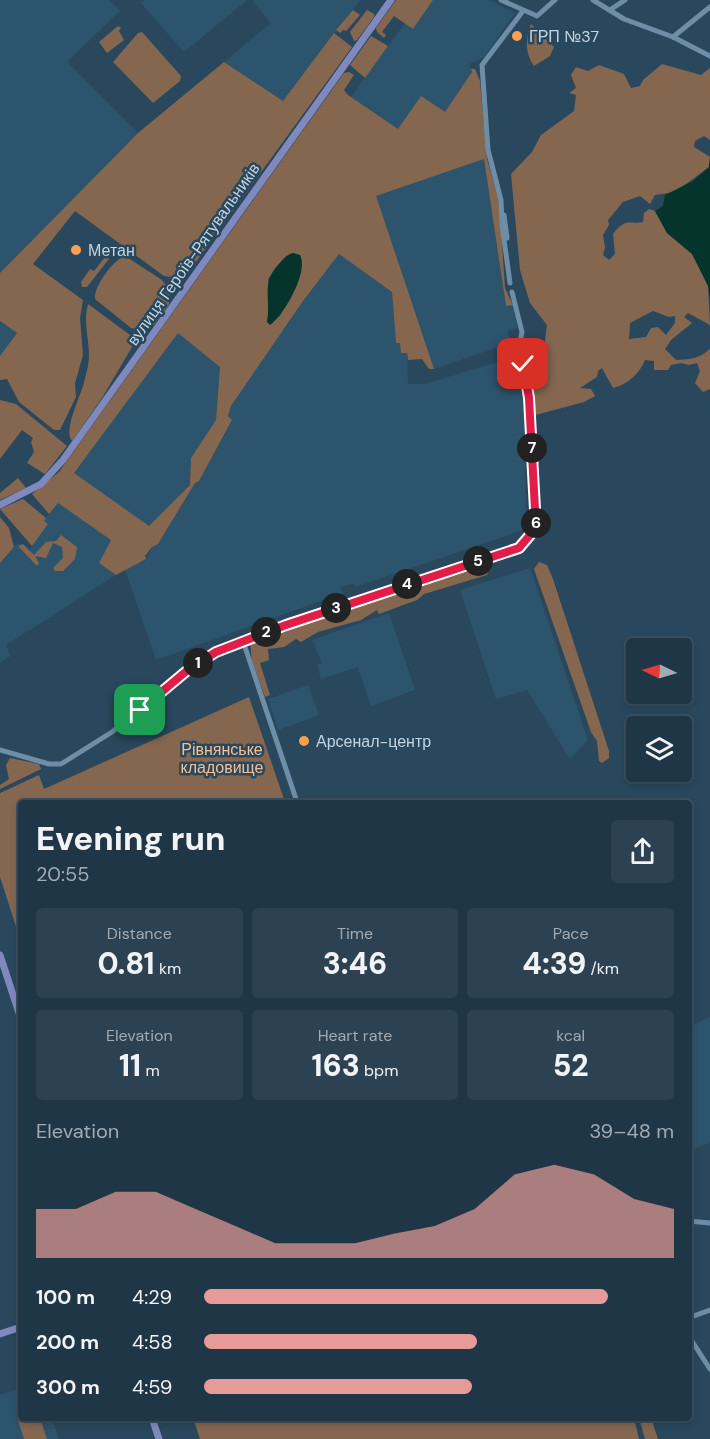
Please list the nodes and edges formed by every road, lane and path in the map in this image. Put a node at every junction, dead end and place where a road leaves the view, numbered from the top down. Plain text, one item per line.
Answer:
1 (391, 0) edge
2 (501, 0) edge
3 (555, 0) edge
4 (593, 0) edge
5 (624, 0) edge
6 (710, 7) edge
7 (610, 10) junction
8 (523, 11) junction
9 (673, 37) junction
10 (710, 56) edge
11 (510, 284) dead end
12 (512, 292) dead end
13 (0, 505) edge
14 (243, 641) junction
15 (0, 750) edge
16 (296, 800) edge
17 (0, 955) edge
18 (18, 1010) edge
19 (692, 1221) edge
20 (710, 1223) edge
21 (710, 1310) edge
22 (692, 1317) edge
23 (18, 1328) edge
24 (0, 1334) edge
25 (692, 1341) edge
26 (710, 1369) edge
27 (153, 1421) edge
28 (159, 1439) edge

1 - 13 street, вулиця Героїв-Рятувальників
2 - 8 street
3 - 8 street
4 - 7 street
5 - 7 street
6 - 9 street
7 - 9 street
8 - 11 street
9 - 10 street
12 - 14 street
14 - 15 street
14 - 16 street
17 - 18 street
19 - 20 street
21 - 22 street
23 - 24 street
25 - 26 street
27 - 28 street

